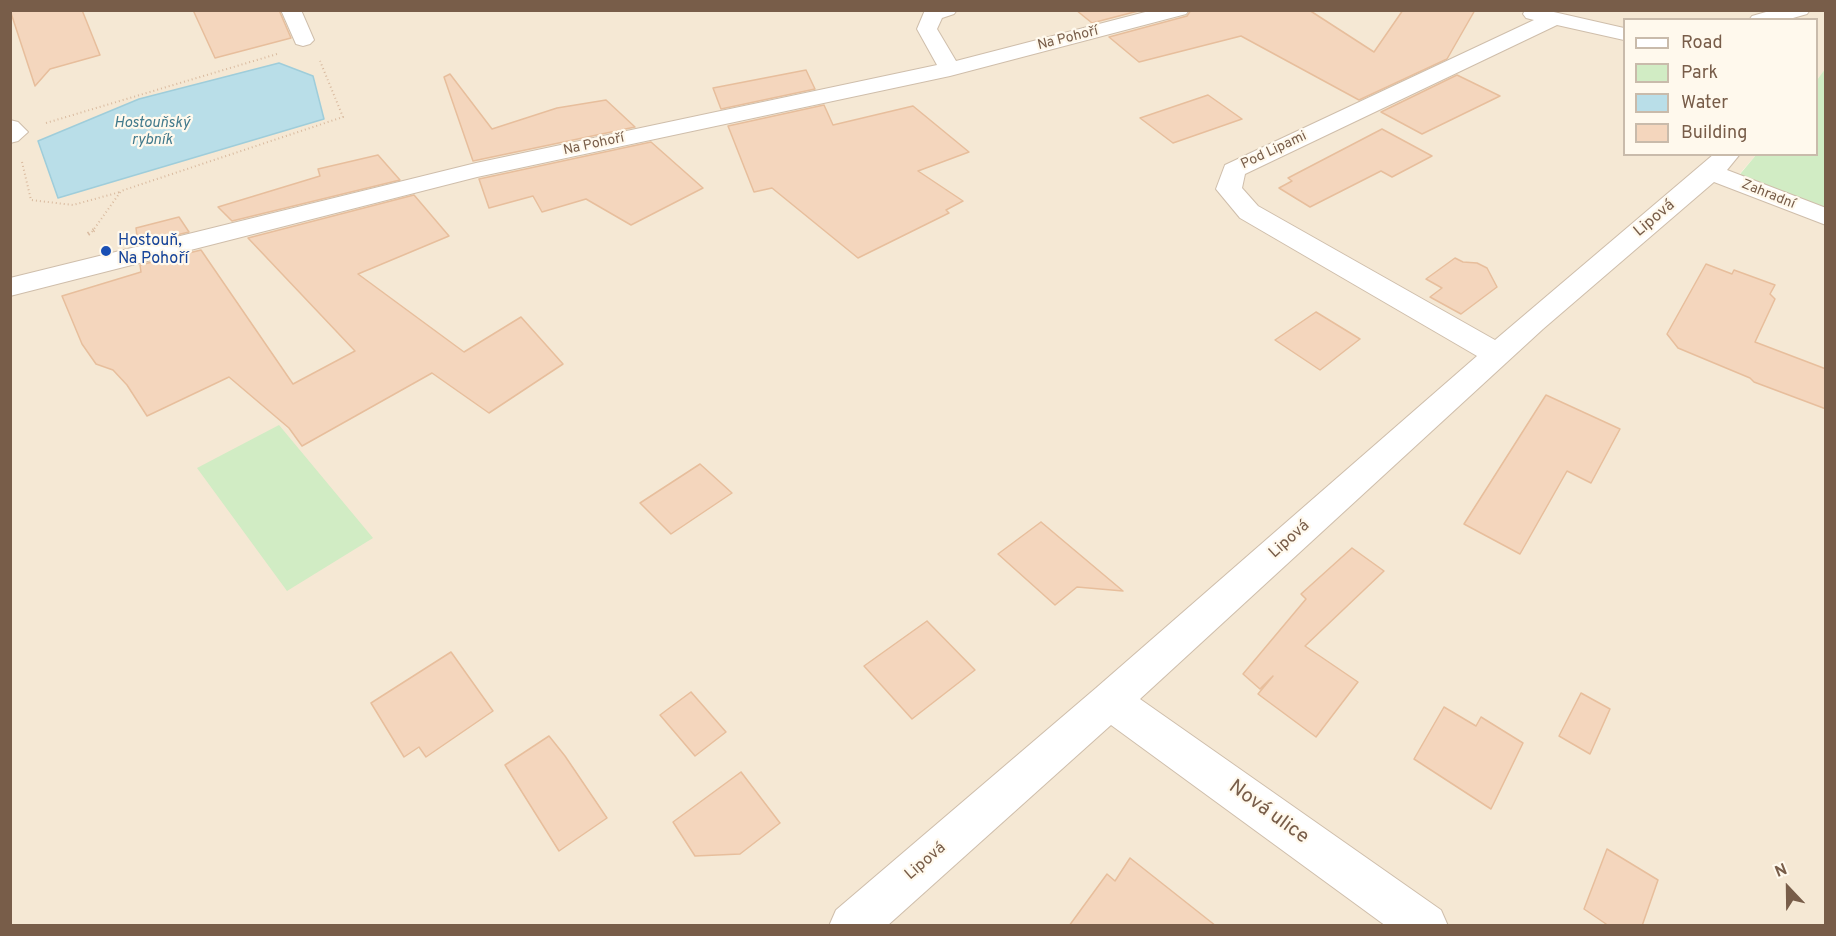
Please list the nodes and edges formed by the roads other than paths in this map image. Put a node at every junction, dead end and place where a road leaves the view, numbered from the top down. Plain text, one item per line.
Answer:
1 (291, 10) edge
2 (947, 10) edge
3 (1179, 10) edge
4 (1520, 10) edge
5 (1800, 10) edge
6 (1767, 18) edge
7 (1554, 19) junction
8 (1623, 34) edge
9 (304, 42) road end
10 (950, 69) junction
11 (1719, 163) edge
12 (1826, 218) edge
13 (10, 287) edge
14 (1497, 354) junction
15 (1110, 701) junction
16 (852, 926) edge
17 (1425, 926) edge

1 - 9 street
2 - 10 street
3 - 10 street, Na Pohoří
4 - 7 street
5 - 6 street
7 - 8 street
7 - 14 street, Pod Lipami
10 - 13 street, Na Pohoří
11 - 12 street, Zahradní
11 - 14 street, Lipová
14 - 15 street, Lipová
15 - 16 street, Lipová
15 - 17 street, Nová ulice

